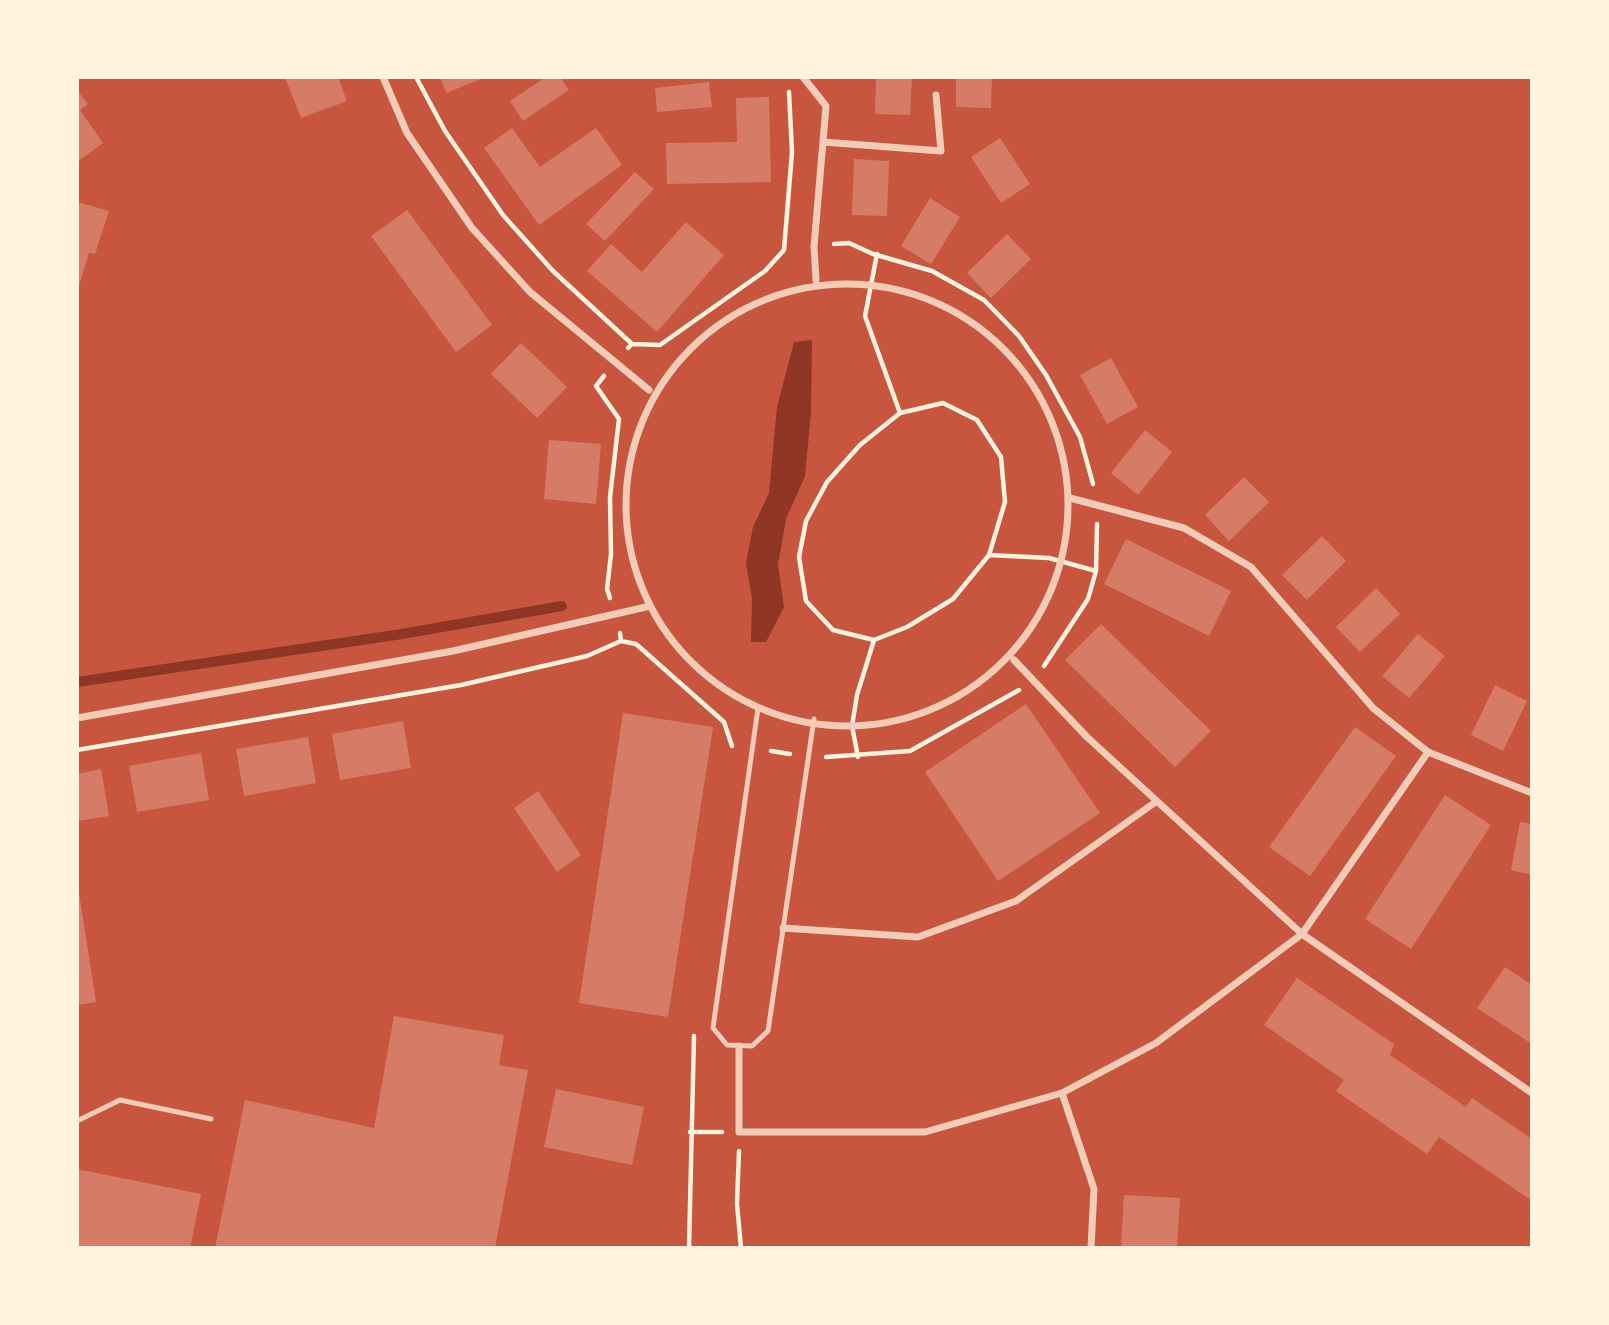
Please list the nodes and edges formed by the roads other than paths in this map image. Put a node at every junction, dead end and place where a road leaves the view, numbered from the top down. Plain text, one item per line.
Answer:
1 (383, 77) edge
2 (803, 77) edge
3 (936, 95) dead end
4 (823, 142) junction
5 (816, 280) junction
6 (649, 390) junction
7 (1070, 498) junction
8 (646, 607) junction
9 (1013, 660) junction
10 (758, 708) junction
11 (77, 718) edge
12 (814, 719) junction
13 (1428, 752) junction
14 (1532, 793) edge
15 (1157, 801) junction
16 (783, 928) junction
17 (1302, 934) junction
18 (739, 1046) junction
19 (1062, 1093) junction
20 (1532, 1093) edge
21 (211, 1119) dead end
22 (77, 1121) edge
23 (1091, 1248) edge

1 - 6 street
2 - 4 street
3 - 4 street
4 - 5 street
5 - 6 street
5 - 7 street
6 - 8 street
7 - 9 street
7 - 13 street
8 - 10 street
8 - 11 street
9 - 12 street
9 - 15 street
10 - 12 street
10 - 18 lane
12 - 16 lane
13 - 14 street
13 - 17 street
15 - 16 street
15 - 17 street
16 - 18 lane
17 - 19 street
17 - 20 street
18 - 19 street
19 - 23 street
21 - 22 lane

